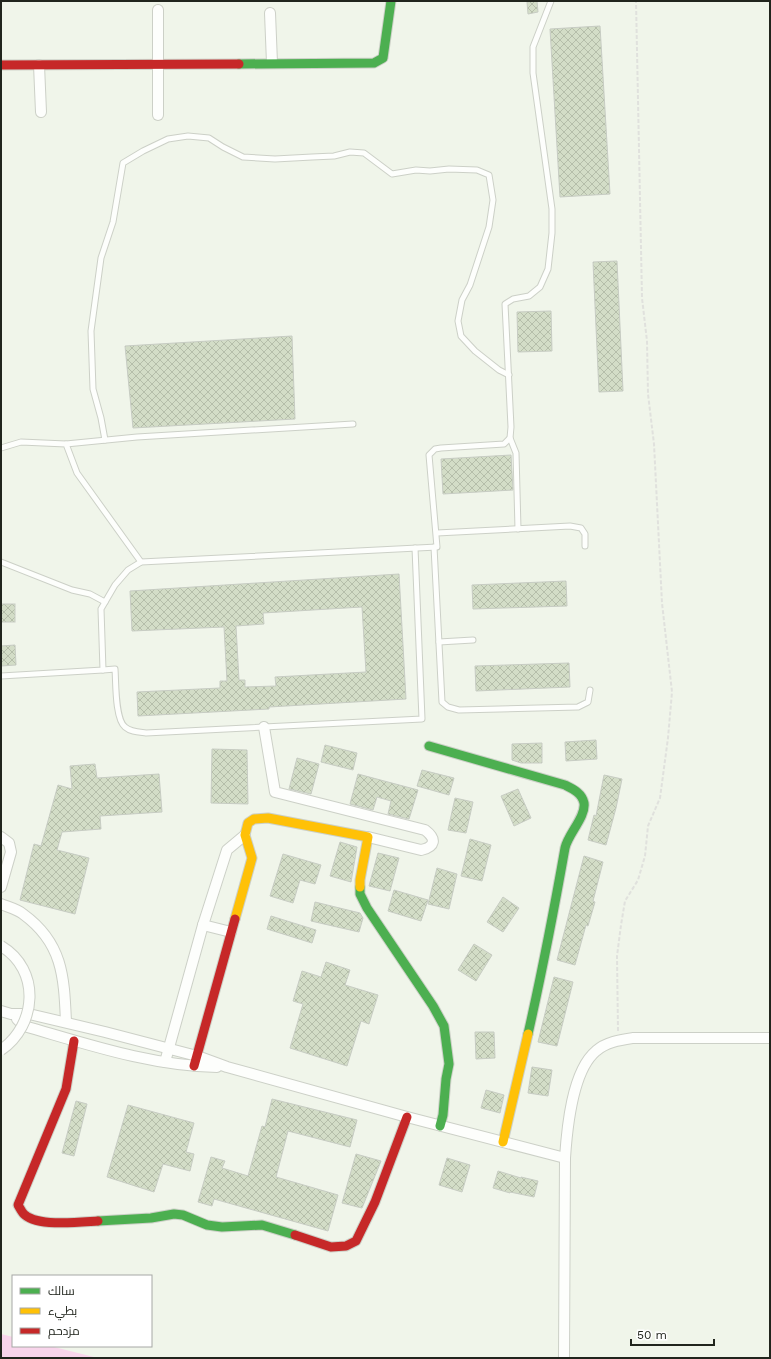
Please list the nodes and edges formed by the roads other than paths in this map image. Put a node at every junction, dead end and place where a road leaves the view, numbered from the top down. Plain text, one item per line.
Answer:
1 (391, 1) edge
2 (551, 1) edge
3 (158, 10) dead end
4 (270, 13) dead end
5 (272, 63) junction
6 (158, 64) junction
7 (1, 65) edge
8 (39, 65) junction
9 (41, 112) dead end
10 (158, 115) dead end
11 (509, 374) junction
12 (353, 424) dead end
13 (510, 438) junction
14 (106, 440) junction
15 (66, 444) junction
16 (1, 448) edge
17 (518, 529) junction
18 (437, 533) junction
19 (585, 546) dead end
20 (434, 547) junction
21 (415, 548) junction
22 (1, 562) edge
23 (141, 562) junction
24 (105, 602) junction
25 (472, 640) dead end
26 (439, 642) junction
27 (102, 670) junction
28 (1, 676) edge
29 (590, 690) dead end
30 (264, 727) junction
31 (429, 746) dead end
32 (245, 835) junction
33 (1, 837) edge
34 (368, 837) junction
35 (1, 887) edge
36 (1, 904) edge
37 (203, 925) junction
38 (231, 932) junction
39 (1, 946) edge
40 (1, 1011) edge
41 (11, 1014) junction
42 (66, 1022) junction
43 (105, 1032) junction
44 (770, 1038) edge
45 (74, 1040) junction
46 (101, 1048) junction
47 (1, 1050) edge
48 (169, 1050) junction
49 (197, 1056) junction
50 (165, 1062) junction
51 (194, 1066) junction
52 (227, 1067) junction
53 (407, 1117) junction
54 (440, 1126) junction
55 (503, 1142) junction
56 (565, 1158) junction
57 (564, 1358) edge

1 - 5 street
2 - 11 lane
3 - 6 street
4 - 5 street
5 - 6 street
6 - 8 street
6 - 10 street
7 - 8 street
8 - 9 street
11 - 13 lane
11 - 14 lane
12 - 14 lane
13 - 17 lane
13 - 18 lane
14 - 15 lane
15 - 16 lane
15 - 23 lane
17 - 18 lane
17 - 19 lane
18 - 20 lane
20 - 21 lane
20 - 26 lane
21 - 23 lane
21 - 30 lane
22 - 24 lane
23 - 24 lane
24 - 27 lane
25 - 26 lane
26 - 29 lane
27 - 28 lane
27 - 30 lane
30 - 34 street
31 - 55 street
32 - 34 street
32 - 37 street
32 - 38 street
33 - 35 street
34 - 54 street
36 - 42 street
37 - 38 street
37 - 48 street
38 - 49 street
39 - 47 street, bridge
40 - 41 street
41 - 42 street
41 - 45 street
42 - 43 street
43 - 46 street
43 - 48 street
44 - 56 street
45 - 46 street
45 - 53 street
46 - 50 street
48 - 49 street
48 - 50 street
49 - 51 street
49 - 52 street
50 - 51 street
51 - 52 street
52 - 53 street
53 - 54 street
54 - 55 street
55 - 56 street
56 - 57 street

